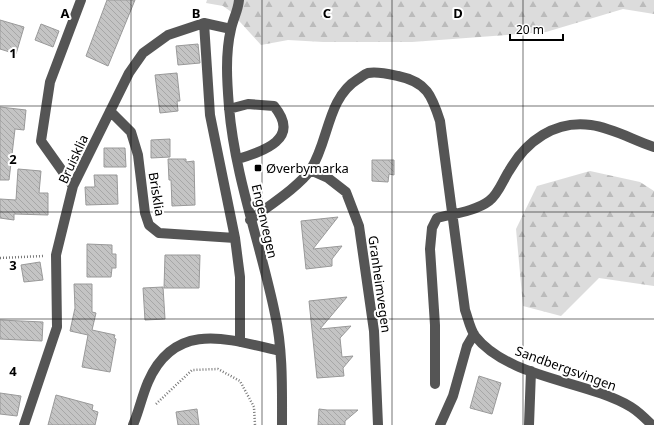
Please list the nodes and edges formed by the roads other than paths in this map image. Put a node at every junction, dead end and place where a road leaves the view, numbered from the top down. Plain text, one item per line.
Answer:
1 (81, 0) edge
2 (239, 0) edge
3 (204, 23) junction
4 (231, 29) junction
5 (229, 109) junction
6 (110, 111) junction
7 (654, 146) edge
8 (238, 159) junction
9 (310, 170) junction
10 (73, 186) junction
11 (453, 214) junction
12 (250, 220) junction
13 (235, 238) junction
14 (474, 334) junction
15 (240, 342) junction
16 (280, 351) junction
17 (531, 371) junction
18 (435, 384) dead end
19 (24, 425) edge
20 (132, 425) edge
21 (282, 425) edge
22 (378, 425) edge
23 (440, 425) edge
24 (529, 425) edge
25 (652, 425) edge

1 - 10 street
2 - 4 street, Engenvegen
3 - 4 street, Bruisklia
3 - 6 street, Bruisklia
3 - 13 street
4 - 5 street, Engenvegen
5 - 8 street, Engenvegen
5 - 8 street
6 - 10 street, Bruisklia
6 - 13 street, Brisklia
7 - 11 street
8 - 12 street, Engenvegen
9 - 11 street, Sandbergsvingen
9 - 12 street, Sandbergsvingen
9 - 22 street, Granheimvegen
10 - 19 street, Bruisklia
11 - 14 street, Sandbergsvingen
11 - 18 street
12 - 16 street, Engenvegen
13 - 15 street
14 - 17 street, Sandbergsvingen
14 - 23 street
15 - 16 street
15 - 20 street
16 - 21 street, Engenvegen
17 - 24 street
17 - 25 street, Sandbergsvingen

